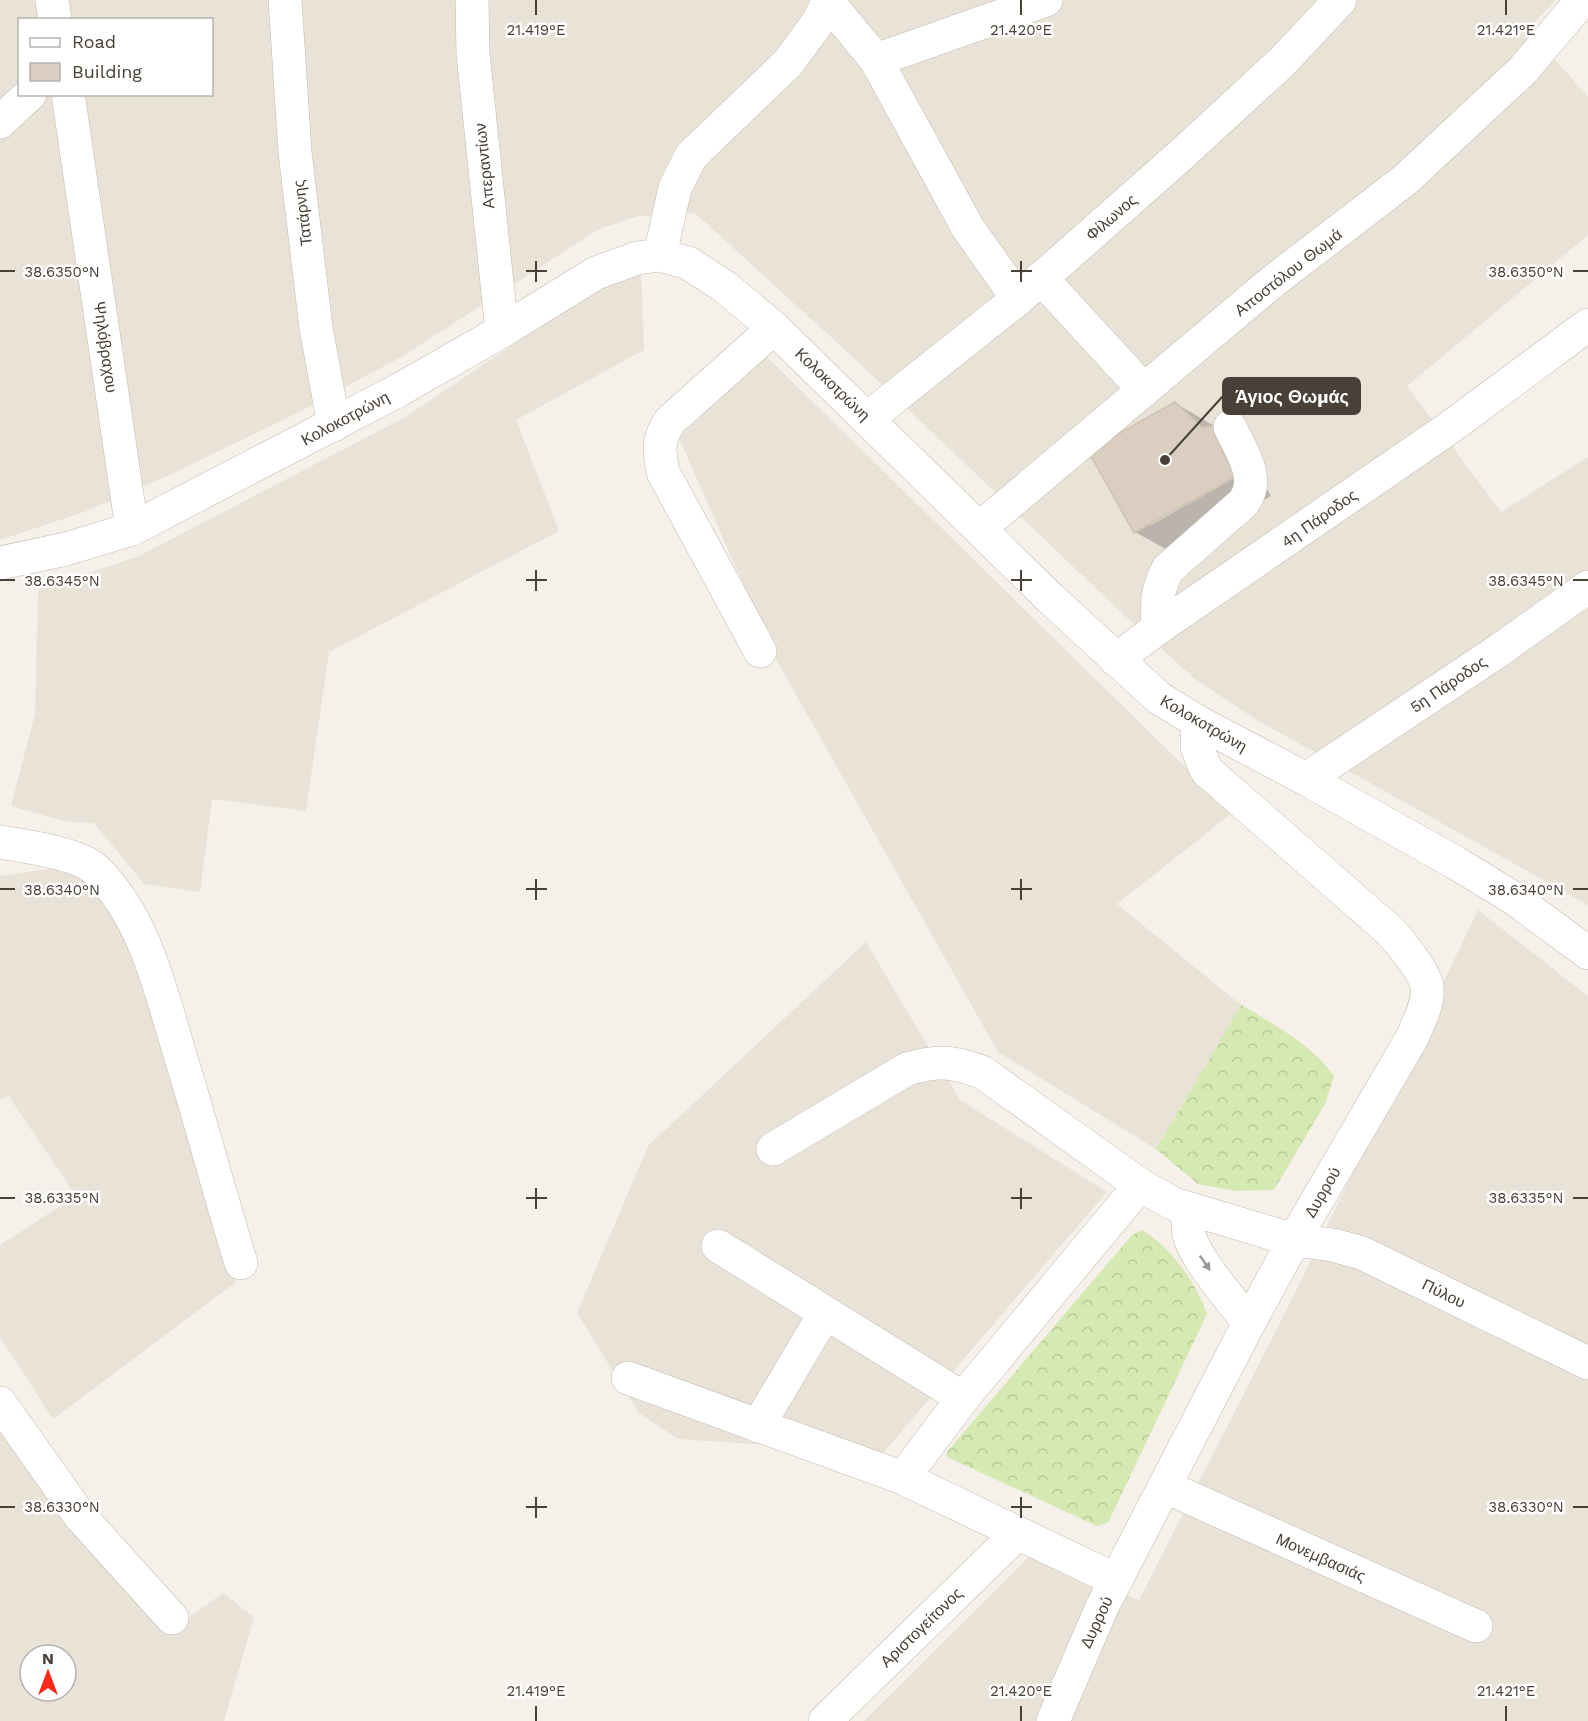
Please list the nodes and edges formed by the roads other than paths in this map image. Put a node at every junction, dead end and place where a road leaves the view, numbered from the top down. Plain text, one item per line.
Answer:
1 (52, 0) edge
2 (285, 0) edge
3 (472, 0) edge
4 (1046, 0) edge
5 (1340, 0) edge
6 (1582, 0) edge
7 (829, 1) edge
8 (56, 18) edge
9 (876, 60) junction
10 (28, 96) edge
11 (68, 96) edge
12 (0, 122) edge
13 (660, 255) junction
14 (1030, 289) junction
15 (1588, 325) edge
16 (774, 328) junction
17 (502, 331) junction
18 (1144, 390) junction
19 (868, 418) junction
20 (334, 425) junction
21 (1230, 427) dead end
22 (980, 528) junction
23 (132, 529) junction
24 (0, 563) edge
25 (1588, 587) edge
26 (1158, 628) junction
27 (760, 651) dead end
28 (1116, 660) junction
29 (1197, 722) junction
30 (1306, 779) junction
31 (0, 842) edge
32 (1583, 940) edge
33 (773, 1149) dead end
34 (1140, 1185) junction
35 (1188, 1209) junction
36 (1294, 1240) junction
37 (718, 1246) dead end
38 (241, 1263) dead end
39 (825, 1313) junction
40 (1249, 1323) junction
41 (1588, 1363) edge
42 (628, 1378) dead end
43 (963, 1398) junction
44 (0, 1403) edge
45 (758, 1426) junction
46 (903, 1478) junction
47 (1166, 1487) junction
48 (1017, 1534) junction
49 (1116, 1580) junction
50 (172, 1618) dead end
51 (1476, 1626) dead end
52 (825, 1721) edge
53 (1053, 1721) edge

1 - 8 street
2 - 20 street, Τατάρνης
3 - 17 street, Απεραντίων
4 - 9 street
5 - 14 street, Φίλωνος
6 - 18 street, Αποστόλου Θωμά
7 - 9 street
7 - 13 street
9 - 14 street
10 - 12 street
11 - 23 street, Ψηλόβραχου
13 - 16 street, Κολοκοτρώνη
13 - 17 street, Κολοκοτρώνη
14 - 18 street
14 - 19 street, Φίλωνος
15 - 26 street, 4η Πάροδος
16 - 19 street, Κολοκοτρώνη
16 - 27 street
17 - 20 street, Κολοκοτρώνη
18 - 22 street, Αποστόλου Θωμά
19 - 22 street, Κολοκοτρώνη
20 - 23 street, Κολοκοτρώνη
21 - 26 street
22 - 28 street, Κολοκοτρώνη
23 - 24 street, Κολοκοτρώνη
25 - 30 street, 5η Πάροδος
26 - 28 street, 4η Πάροδος
28 - 29 street, Κολοκοτρώνη
29 - 30 street, Κολοκοτρώνη
29 - 36 street, Δυρρού
30 - 32 street, Κολοκοτρώνη
31 - 38 street
33 - 34 street, Πύλου
34 - 35 street, Πύλου
34 - 43 street
35 - 36 street, Πύλου
35 -> 40 street
36 - 40 street, Δυρρού
36 - 41 street, Πύλου
37 - 39 street
39 - 43 street
39 - 45 street
40 - 47 street, Δυρρού
42 - 45 street
43 - 46 street
44 - 50 street
45 - 46 street
46 - 48 street
47 - 49 street, Δυρρού
47 - 51 street, Μονεμβασιάς
48 - 49 street
48 - 52 street, Αριστογείτονος
49 - 53 street, Δυρρού

